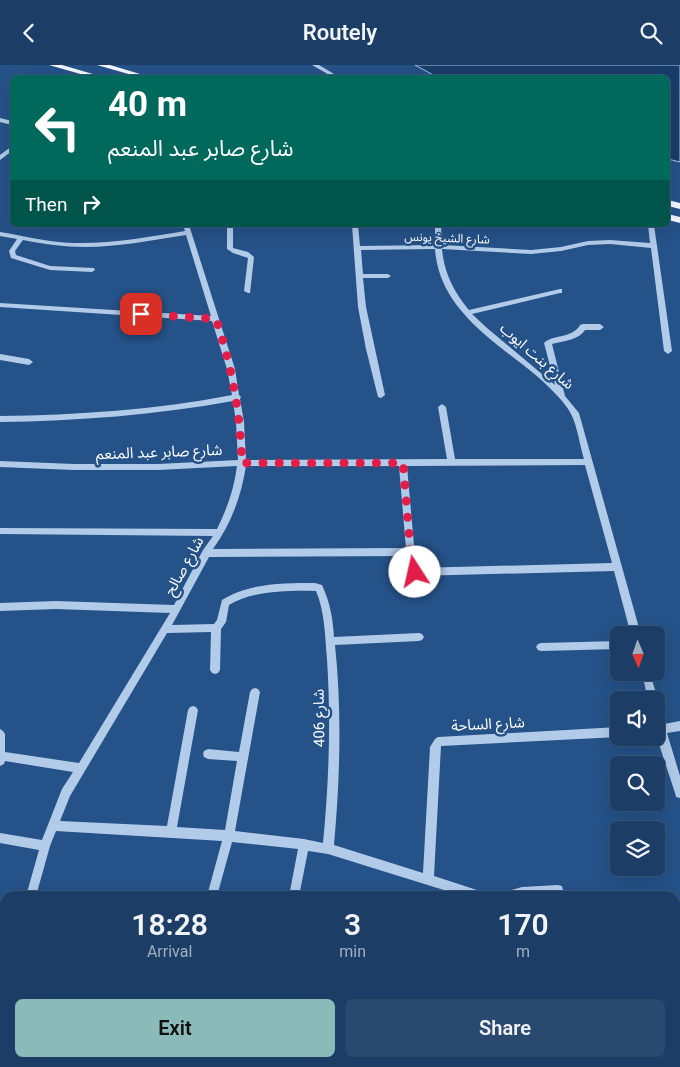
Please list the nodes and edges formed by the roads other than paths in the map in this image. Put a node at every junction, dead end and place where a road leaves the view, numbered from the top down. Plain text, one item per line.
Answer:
1 (53, 65) edge
2 (103, 65) edge
3 (316, 65) edge
4 (91, 75) edge
5 (139, 75) edge
6 (333, 75) edge
7 (10, 150) edge
8 (0, 158) edge
9 (230, 227) edge
10 (356, 227) edge
11 (438, 227) edge
12 (651, 227) edge
13 (187, 229) edge
14 (0, 233) edge
15 (21, 238) junction
16 (654, 246) junction
17 (438, 247) junction
18 (357, 248) junction
19 (92, 270) dead end
20 (359, 276) junction
21 (388, 276) dead end
22 (248, 291) dead end
23 (560, 291) dead end
24 (0, 305) edge
25 (467, 313) junction
26 (216, 319) junction
27 (600, 327) dead end
28 (668, 351) dead end
29 (0, 357) edge
30 (28, 362) dead end
31 (381, 395) dead end
32 (562, 395) junction
33 (236, 397) junction
34 (442, 407) dead end
35 (0, 419) edge
36 (450, 462) junction
37 (588, 462) junction
38 (242, 463) junction
39 (403, 463) junction
40 (0, 464) edge
41 (0, 531) edge
42 (220, 533) junction
43 (411, 552) junction
44 (206, 553) junction
45 (618, 567) junction
46 (0, 607) edge
47 (177, 609) junction
48 (634, 626) edge
49 (216, 628) junction
50 (165, 629) junction
51 (419, 637) dead end
52 (330, 641) junction
53 (610, 645) edge
54 (541, 647) dead end
55 (215, 670) dead end
56 (255, 691) dead end
57 (193, 710) dead end
58 (680, 726) edge
59 (665, 729) edge
60 (610, 732) edge
61 (0, 734) edge
62 (664, 746) edge
63 (208, 754) dead end
64 (244, 757) junction
65 (0, 758) edge
66 (80, 768) junction
67 (680, 793) edge
68 (52, 827) junction
69 (170, 833) junction
70 (229, 835) junction
71 (0, 838) edge
72 (304, 844) junction
73 (45, 846) junction
74 (328, 849) junction
75 (428, 880) junction
76 (558, 890) dead end
77 (32, 891) edge
78 (213, 891) edge
79 (295, 891) edge
80 (464, 891) edge
81 (540, 891) edge

1 - 4 main road
2 - 5 main road
3 - 6 street
7 - 8 street
9 - 22 street
10 - 18 street
11 - 17 street, شارع بنت ايوب
12 - 16 street
13 - 15 street
13 - 26 street, شارع صالح
14 - 15 street
15 - 19 street
16 - 17 street, شارع الشيخ يونس
16 - 28 street
17 - 18 street, شارع الشيخ يونس
17 - 25 street, شارع بنت ايوب
18 - 20 street
20 - 21 street
20 - 31 street
23 - 25 street
24 - 26 street
25 - 32 street, شارع بنت ايوب
26 - 33 street, شارع صالح
27 - 32 street
29 - 30 street
32 - 37 street, شارع بنت ايوب
33 - 35 street
33 - 38 street, شارع صالح
34 - 36 street
36 - 37 street, شارع صابر عبد المنعم
36 - 39 street, شارع صابر عبد المنعم
37 - 45 street, شارع بنت ايوب
38 - 39 street, شارع صابر عبد المنعم
38 - 40 street, شارع صابر عبد المنعم
38 - 42 street, شارع صالح
39 - 43 street
41 - 42 street
42 - 44 street, شارع صالح
43 - 44 street
43 - 45 street
44 - 47 street, شارع صالح
45 - 48 street, شارع بنت ايوب
46 - 47 street
47 - 50 street, شارع صالح
49 - 50 street
49 - 52 street, شارع 406
49 - 55 street
50 - 66 street, شارع صالح
51 - 52 street
52 - 74 street, شارع 406
53 - 54 street
56 - 64 street
57 - 69 street
58 - 59 street
60 - 75 street, شارع الساحة
61 - 65 street
62 - 67 street
63 - 64 street
64 - 70 street
65 - 66 street
66 - 68 street, شارع صالح
68 - 69 street
68 - 73 street, شارع صالح
69 - 70 street
70 - 72 street
70 - 78 street
71 - 73 street
72 - 74 street
72 - 79 street
73 - 77 street, شارع صالح
74 - 75 street
75 - 80 street
76 - 81 street

